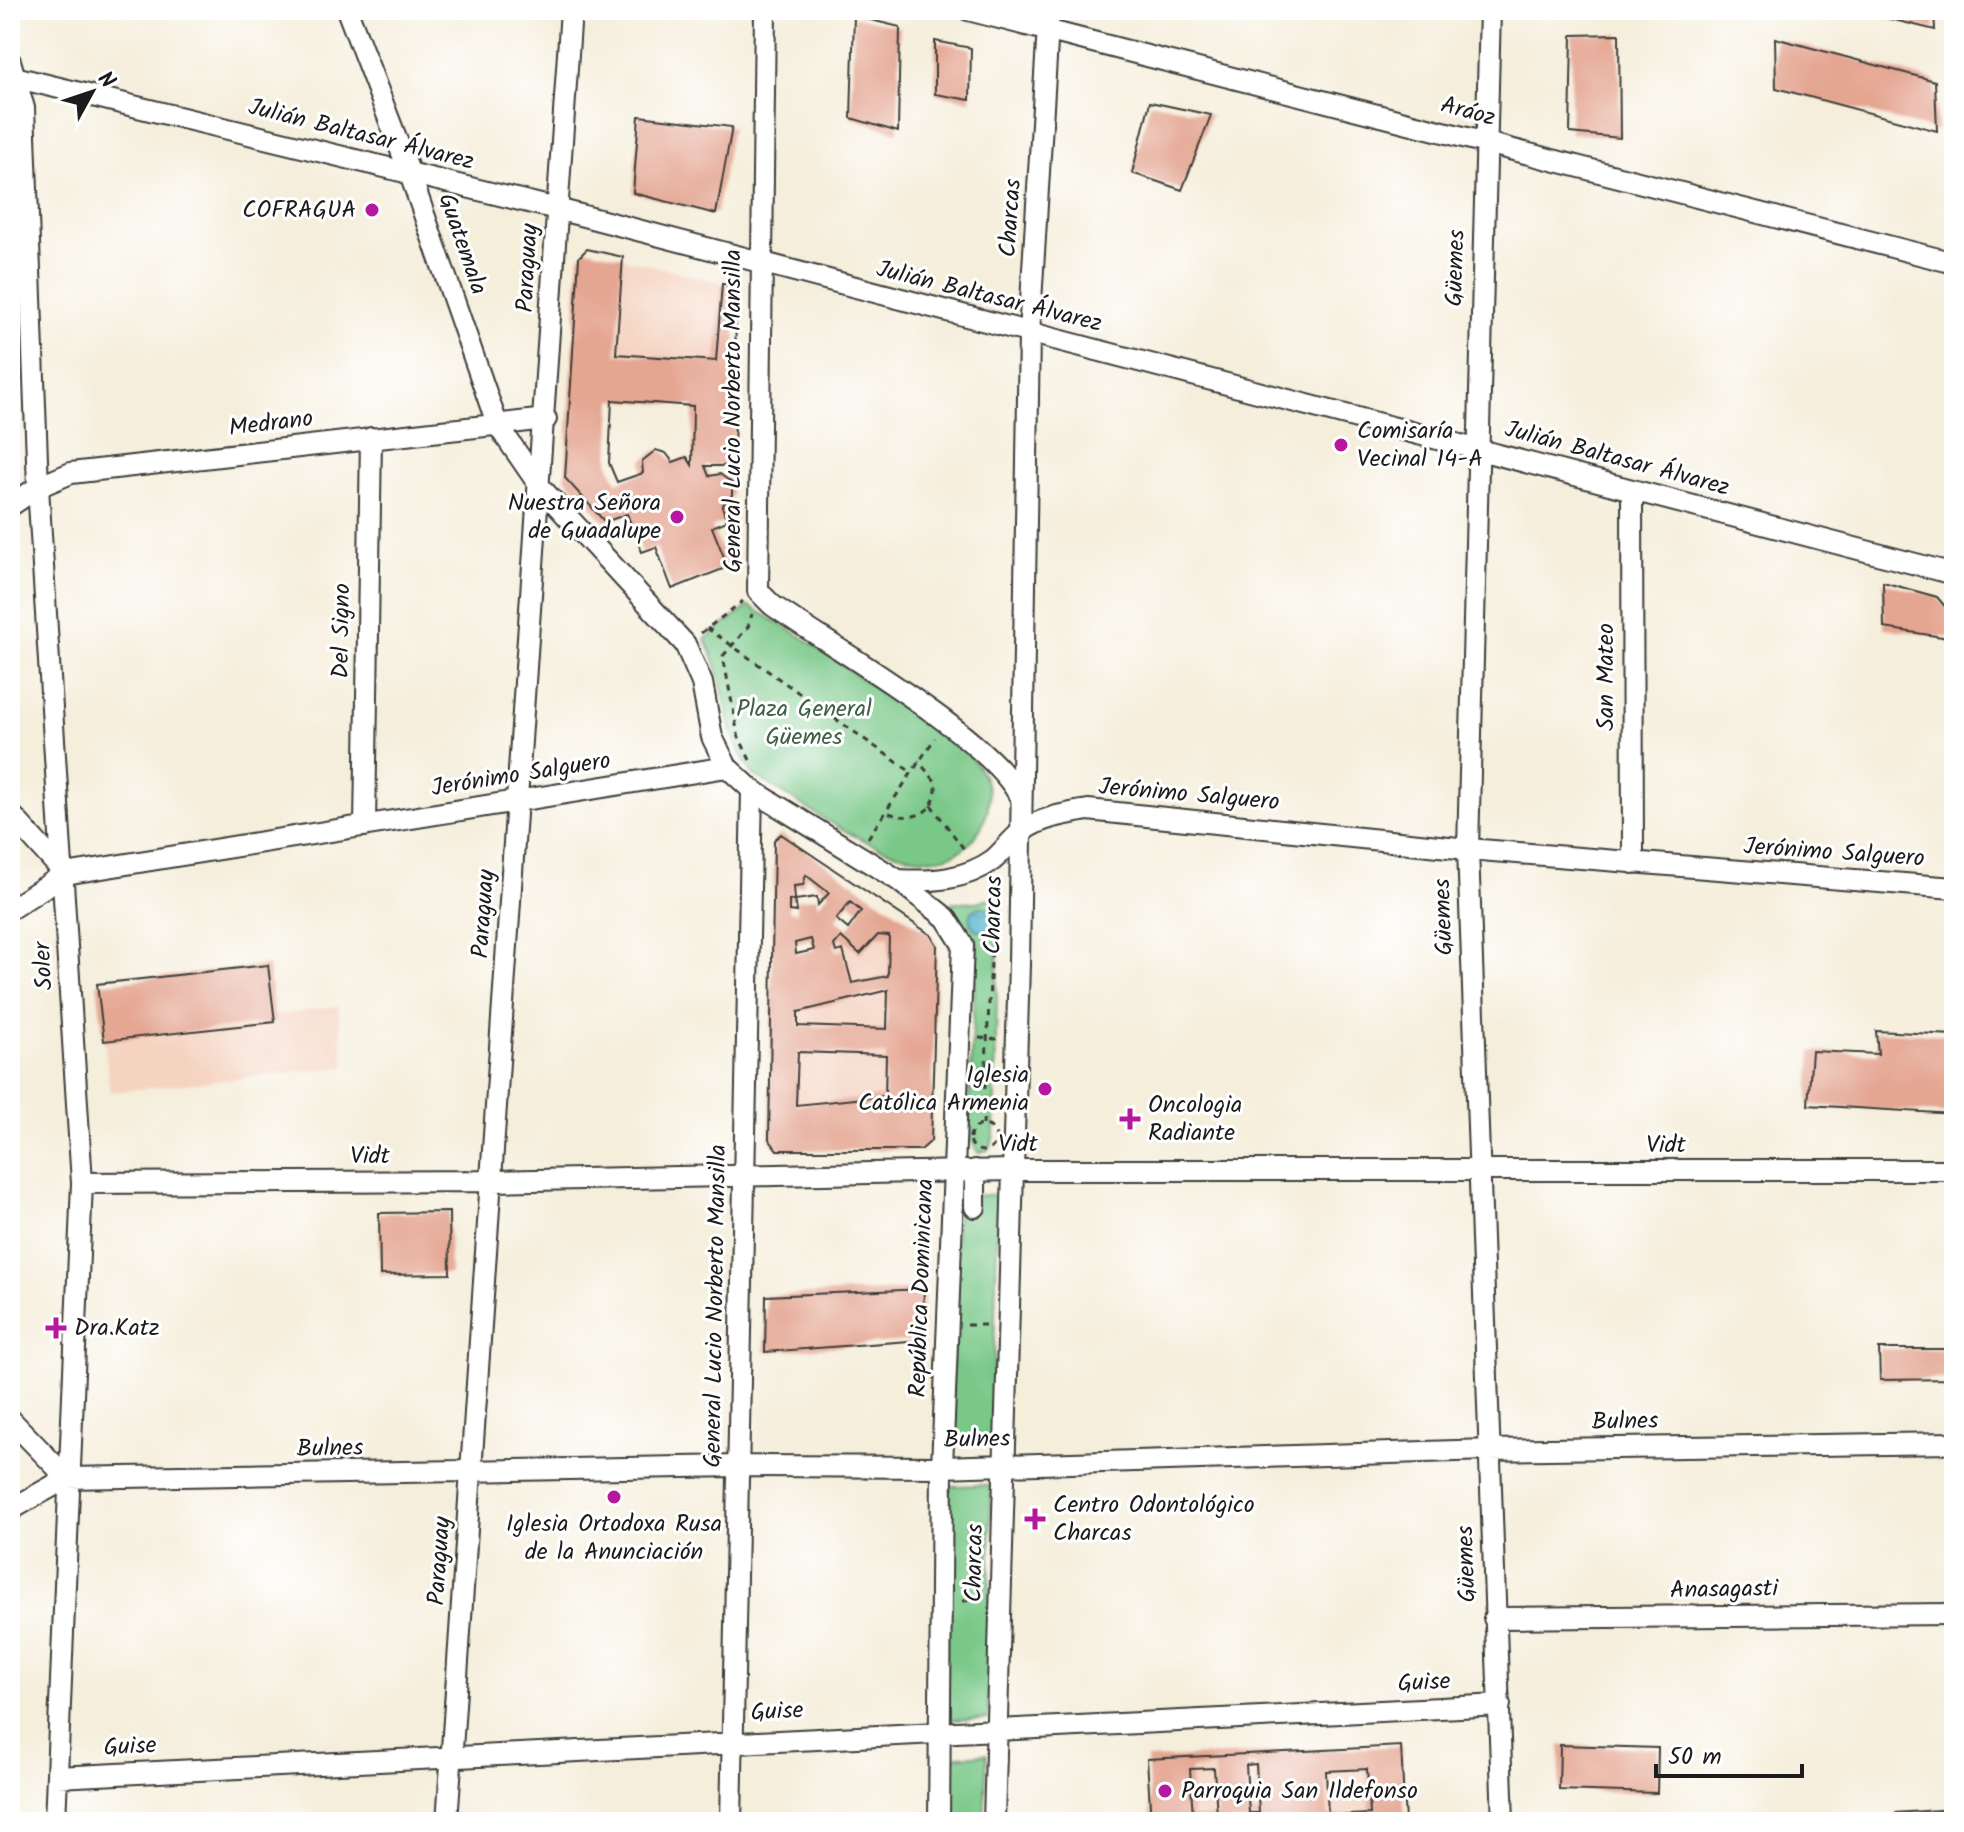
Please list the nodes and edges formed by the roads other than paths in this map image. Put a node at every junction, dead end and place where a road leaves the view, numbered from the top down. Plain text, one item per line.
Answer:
1 (347, 10) edge
2 (571, 10) edge
3 (765, 10) edge
4 (968, 10) edge
5 (1490, 10) edge
6 (1049, 20) edge
7 (11, 74) edge
8 (1486, 144) junction
9 (410, 174) junction
10 (557, 209) junction
11 (1954, 263) edge
12 (760, 265) junction
13 (1029, 334) junction
14 (546, 419) junction
15 (497, 424) junction
16 (371, 438) junction
17 (1477, 449) junction
18 (38, 487) junction
19 (541, 488) junction
20 (1632, 491) junction
21 (10, 506) edge
22 (1954, 574) edge
23 (727, 767) junction
24 (752, 790) junction
25 (1021, 799) junction
26 (518, 802) junction
27 (10, 813) edge
28 (365, 826) junction
29 (1021, 831) junction
30 (1468, 849) junction
31 (1633, 863) junction
32 (65, 874) junction
33 (898, 880) junction
34 (1954, 888) edge
35 (10, 909) edge
36 (975, 1170) junction
37 (1012, 1170) junction
38 (1954, 1170) edge
39 (952, 1171) junction
40 (1477, 1171) junction
41 (745, 1176) junction
42 (491, 1181) junction
43 (82, 1183) junction
44 (975, 1207) dead end
45 (10, 1419) edge
46 (1954, 1443) edge
47 (1489, 1450) junction
48 (1003, 1465) junction
49 (738, 1466) junction
50 (942, 1467) junction
51 (472, 1473) junction
52 (67, 1478) junction
53 (10, 1510) edge
54 (1954, 1614) edge
55 (1494, 1618) junction
56 (1500, 1705) junction
57 (997, 1729) junction
58 (941, 1731) junction
59 (732, 1741) junction
60 (452, 1758) junction
61 (57, 1777) junction
62 (55, 1822) edge
63 (447, 1822) edge
64 (731, 1822) edge
65 (939, 1822) edge
66 (994, 1822) edge
67 (1503, 1822) edge

1 - 9 street, Guatemala
2 - 10 street, Paraguay
3 - 12 street, General Lucio Norberto Mansilla
4 - 6 street, Aráoz
5 - 8 street, Güemes
6 - 8 street, Aráoz
6 - 13 street, Charcas
7 - 9 street, Julián Baltasar Álvarez
7 - 18 street, Soler
8 - 11 street, Aráoz
8 - 17 street, Güemes
9 - 10 street, Julián Baltasar Álvarez
9 - 15 street, Guatemala
10 - 12 street, Julián Baltasar Álvarez
10 - 14 street, Paraguay
12 - 13 street, Julián Baltasar Álvarez
12 - 25 street, General Lucio Norberto Mansilla
13 - 17 street, Julián Baltasar Álvarez
13 - 25 street, Charcas
14 - 15 street, Medrano
14 - 19 street, Paraguay
15 - 16 street, Medrano
15 - 19 street, Guatemala
16 - 18 street, Medrano
16 - 28 street, Del Signo
17 - 20 street, Julián Baltasar Álvarez
17 - 30 street, Güemes
18 - 21 street, Medrano
18 - 32 street, Soler
19 - 23 street
19 - 26 street, Paraguay
20 - 22 street, Julián Baltasar Álvarez
20 - 31 street, San Mateo
23 - 24 street
23 - 26 street, Jerónimo Salguero
24 - 33 street
24 - 41 street, General Lucio Norberto Mansilla
25 - 29 street, Charcas
26 - 28 street, Jerónimo Salguero
26 - 42 street, Paraguay
27 - 32 street
28 - 32 street, Jerónimo Salguero
29 - 30 street, Jerónimo Salguero
29 - 33 street, Jerónimo Salguero
29 - 37 street, Charcas
30 - 31 street, Jerónimo Salguero
30 - 40 street, Güemes
31 - 34 street, Jerónimo Salguero
32 - 35 street, Jerónimo Salguero
32 - 43 street, Soler
33 - 39 street, República Dominicana
36 - 37 street, Vidt
36 - 39 street, Vidt
36 - 44 street
37 - 40 street, Vidt
37 - 48 street, Charcas
38 - 40 street, Vidt
39 - 41 street, Vidt
39 - 50 street, República Dominicana
40 - 47 street, Güemes
41 - 42 street, Vidt
41 - 49 street, General Lucio Norberto Mansilla
42 - 43 street, Vidt
42 - 51 street, Paraguay
43 - 52 street, Soler
45 - 52 street
46 - 47 street, Bulnes
47 - 48 street, Bulnes
47 - 55 street, Güemes
48 - 50 street, Bulnes
48 - 57 street, Charcas
49 - 50 street, Bulnes
49 - 51 street, Bulnes
49 - 59 street, General Lucio Norberto Mansilla
50 - 58 street, República Dominicana
51 - 52 street, Bulnes
51 - 60 street, Paraguay
52 - 53 street, Bulnes
52 - 61 street, Soler
54 - 55 street, Anasagasti
55 - 56 street, Güemes
56 - 57 street, Guise
56 - 67 street, Güemes
57 - 58 street, Guise
57 - 66 street, Charcas
58 - 59 street, Guise
58 - 65 street, República Dominicana
59 - 60 street, Guise
59 - 64 street, General Lucio Norberto Mansilla
60 - 61 street, Guise
60 - 63 street, Paraguay
61 - 62 street, Soler

